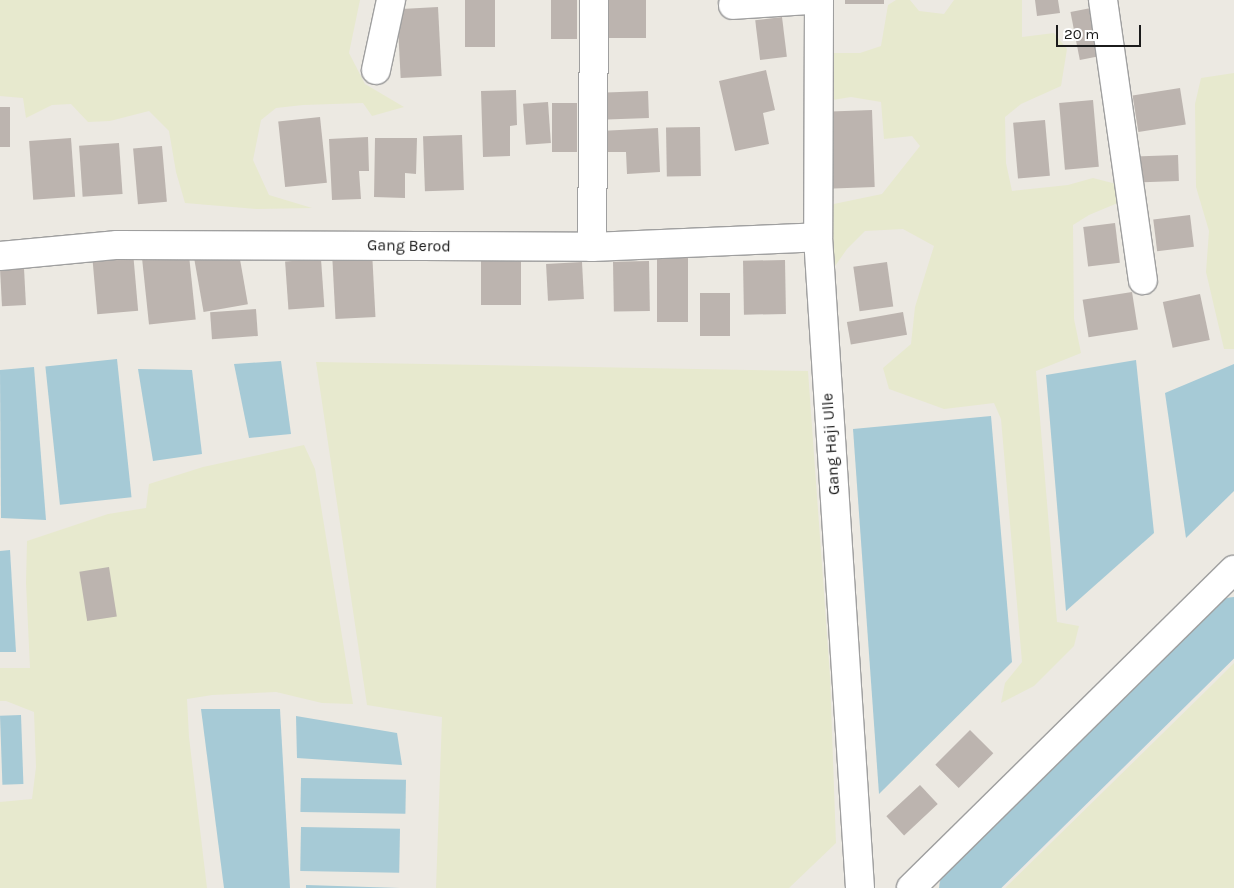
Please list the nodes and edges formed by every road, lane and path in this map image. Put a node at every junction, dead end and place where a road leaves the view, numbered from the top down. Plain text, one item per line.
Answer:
1 (391, 0) edge
2 (594, 0) edge
3 (811, 0) edge
4 (819, 0) edge
5 (1103, 0) edge
6 (733, 5) dead end
7 (376, 70) dead end
8 (818, 237) junction
9 (592, 248) junction
10 (0, 256) edge
11 (1143, 280) dead end
12 (1234, 570) edge
13 (860, 888) edge
14 (911, 888) edge

1 - 7 street
2 - 9 street
3 - 6 street
4 - 8 street, Gang Haji Ulle
5 - 11 street
8 - 9 street, Gang Berod
8 - 13 street, Gang Haji Ulle
9 - 10 street, Gang Berod
12 - 14 street

